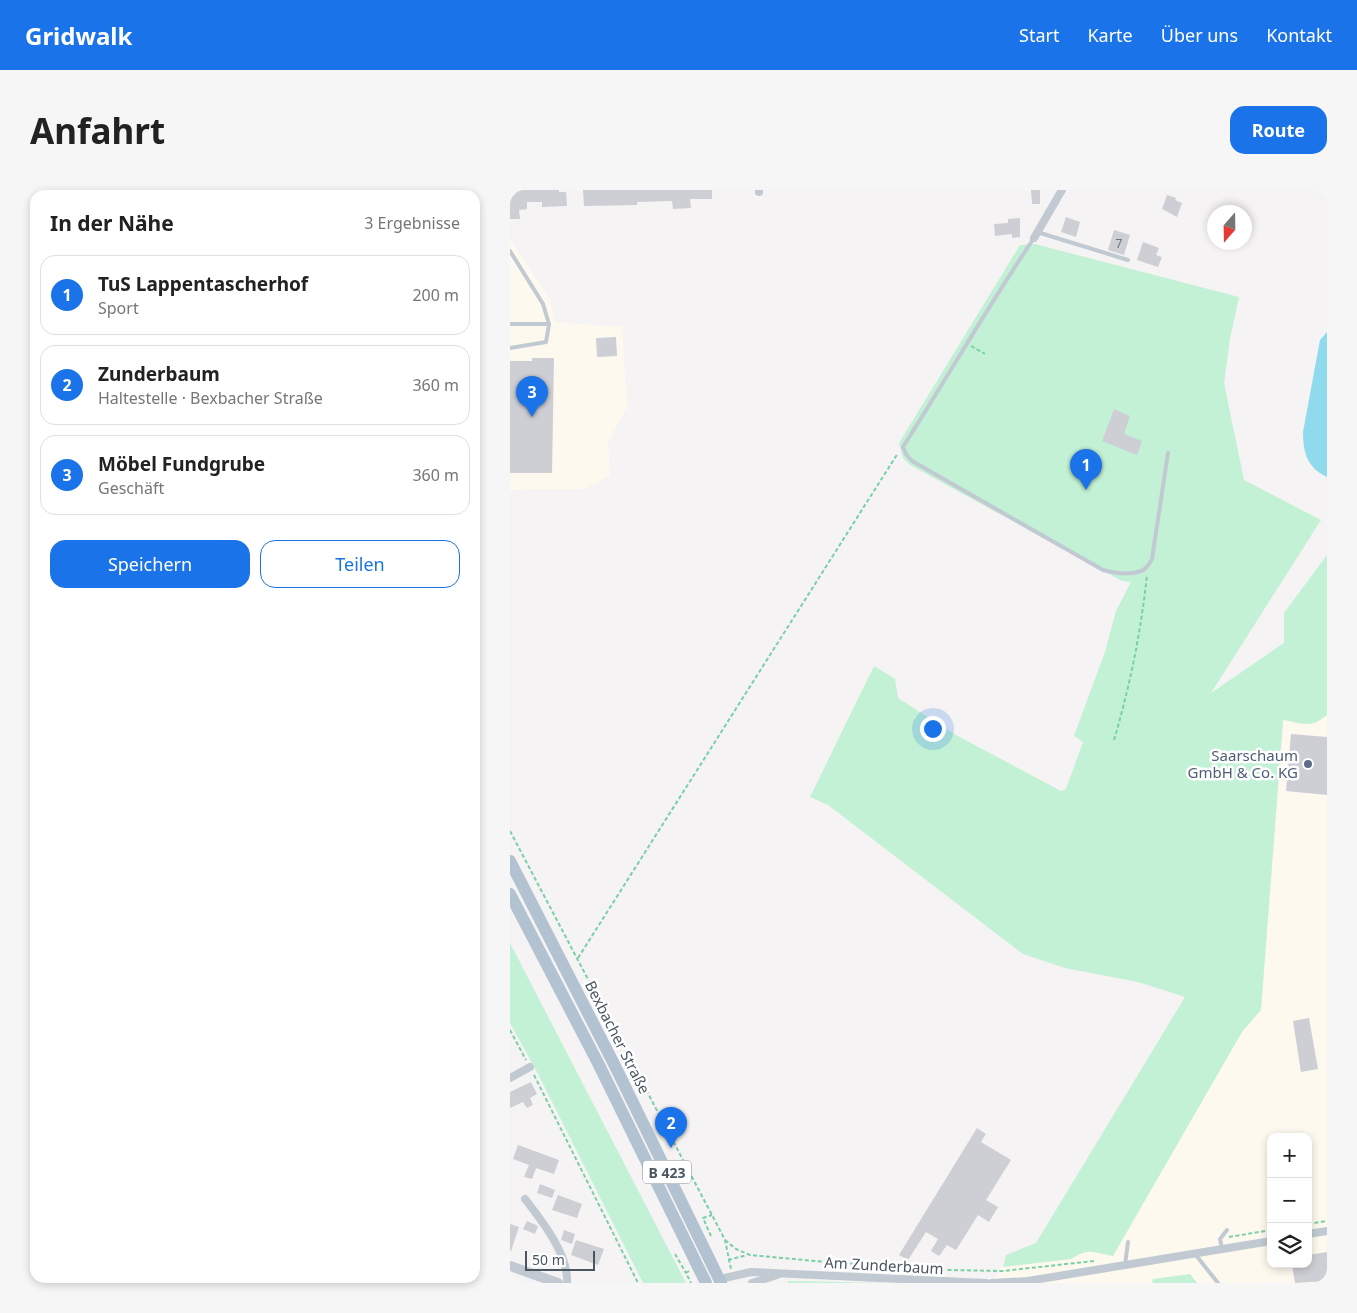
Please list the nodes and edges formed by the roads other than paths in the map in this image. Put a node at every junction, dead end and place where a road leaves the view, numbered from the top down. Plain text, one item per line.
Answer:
1 (1062, 190) edge
2 (1035, 235) junction
3 (510, 250) edge
4 (1128, 260) dead end
5 (510, 324) edge
6 (548, 324) junction
7 (510, 348) edge
8 (1168, 453) dead end
9 (510, 861) edge
10 (510, 894) edge
11 (530, 1067) road end
12 (510, 1078) edge
13 (525, 1199) dead end
14 (1227, 1230) dead end
15 (1327, 1231) edge
16 (1312, 1233) edge
17 (1267, 1241) edge
18 (1128, 1242) dead end
19 (1222, 1249) junction
20 (1193, 1253) junction
21 (510, 1266) edge
22 (1125, 1266) junction
23 (781, 1274) junction
24 (717, 1282) edge
25 (558, 1283) edge
26 (567, 1283) edge
27 (706, 1283) edge
28 (752, 1283) edge
29 (986, 1283) edge
30 (992, 1283) edge
31 (1218, 1283) edge

1 - 2 street
2 - 4 lane
2 - 8 lane
3 - 6 lane
5 - 6 lane
6 - 7 lane
9 - 24 main road, Bexbacher Straße / B 423
10 - 27 main road, Bexbacher Straße
11 - 12 street
13 - 26 street
14 - 19 lane
15 - 16 street
17 - 19 street
18 - 22 lane
19 - 20 street
20 - 22 street
20 - 31 lane
21 - 25 street
22 - 30 street
23 - 24 street, Am Zunderbaum
23 - 28 street, Am Zunderbaum
23 - 29 street, Am Zunderbaum

